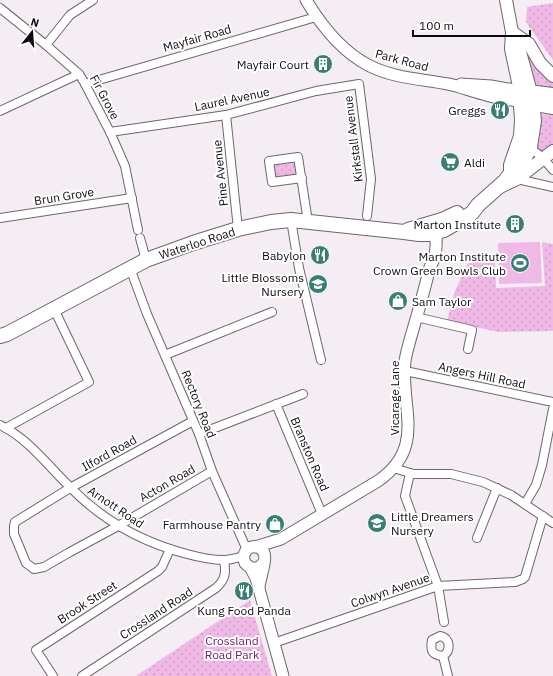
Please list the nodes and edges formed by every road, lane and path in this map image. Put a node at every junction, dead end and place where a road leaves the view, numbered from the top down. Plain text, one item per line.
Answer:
1 (93, 0) edge
2 (306, 0) edge
3 (506, 0) edge
4 (0, 8) edge
5 (316, 16) junction
6 (512, 32) junction
7 (46, 45) junction
8 (79, 74) junction
9 (553, 76) edge
10 (85, 84) junction
11 (358, 84) joint
12 (553, 95) edge
13 (526, 97) junction
14 (553, 106) edge
15 (0, 111) edge
16 (226, 115) junction
17 (110, 132) junction
18 (524, 145) junction
19 (553, 151) edge
20 (543, 158) junction
21 (553, 170) edge
22 (514, 176) junction
23 (302, 178) junction
24 (553, 187) edge
25 (132, 198) junction
26 (367, 216) dead end
27 (0, 218) edge
28 (291, 220) junction
29 (308, 222) junction
30 (432, 228) junction
31 (238, 229) junction
32 (146, 260) junction
33 (130, 268) junction
34 (54, 309) junction
35 (272, 312) dead end
36 (416, 317) junction
37 (2, 337) edge
38 (468, 349) dead end
39 (166, 356) junction
40 (321, 360) dead end
41 (405, 371) junction
42 (303, 394) dead end
43 (553, 402) edge
44 (276, 404) junction
45 (553, 409) edge
46 (193, 421) junction
47 (3, 427) edge
48 (198, 434) junction
49 (394, 468) junction
50 (212, 471) junction
51 (410, 473) junction
52 (70, 488) junction
53 (497, 488) junction
54 (525, 504) junction
55 (322, 514) junction
56 (543, 516) junction
57 (553, 523) edge
58 (118, 526) junction
59 (477, 538) dead end
60 (281, 539) junction
61 (170, 549) junction
62 (248, 551) junction
63 (70, 552) joint
64 (224, 560) junction
65 (265, 560) junction
66 (250, 567) junction
67 (438, 586) junction
68 (259, 593) junction
69 (444, 622) dead end
70 (274, 643) junction
71 (443, 656) dead end
72 (53, 676) edge
73 (82, 676) edge
74 (283, 676) edge
75 (448, 676) edge

1 - 7 street
2 - 5 street, Park Road
3 - 6 main road
4 - 7 street, Fir Grove
5 - 10 street, Mayfair Road
5 - 13 street, Park Road
6 - 9 main road
6 - 13 main road
7 - 8 street, Fir Grove
8 - 10 street, Fir Grove
8 - 15 street
10 - 17 street, Fir Grove
11 - 16 street, Laurel Avenue
11 - 26 street, Kirkstall Avenue
12 - 13 highway
13 - 14 highway
13 - 18 highway
16 - 17 street, Laurel Avenue
16 - 31 street, Pine Avenue
17 - 25 street, Fir Grove
18 - 20 street
18 - 22 highway
19 - 20 main road
20 - 21 street
20 - 22 main road
22 - 24 street
22 - 30 highway
23 - 23 street
23 - 29 street
25 - 27 street, Brun Grove
25 - 32 street, Fir Grove
28 - 29 highway, Waterloo Road
28 - 31 highway, Waterloo Road
28 - 40 street
29 - 30 highway, Waterloo Road
30 - 36 street, Vicarage Lane
31 - 32 highway, Waterloo Road
32 - 33 highway, Waterloo Road
33 - 34 highway, Waterloo Road
33 - 39 street, Rectory Road
34 - 37 highway, Waterloo Road
34 - 47 street
35 - 39 street
36 - 38 street
36 - 41 street, Vicarage Lane
39 - 46 street, Rectory Road
41 - 43 street, Angers Hill Road
41 - 49 street, Vicarage Lane
42 - 44 street
44 - 48 street
44 - 55 street, Branston Road
45 - 54 street
46 - 48 street, Rectory Road
46 - 52 street, Ilford Road
47 - 52 street, Arnott Road
48 - 50 street, Rectory Road
49 - 51 street
49 - 55 street, Vicarage Lane
50 - 58 street, Acton Road
50 - 62 street, Rectory Road
51 - 53 street
51 - 67 street
52 - 58 street, Arnott Road
52 - 63 street, Ilford Road
53 - 54 street
53 - 59 street
54 - 56 street
55 - 60 street, Vicarage Lane
56 - 57 street
56 - 67 street, Colwyn Avenue
58 - 61 street, Arnott Road
58 - 63 street, Acton Road
60 - 62 street, Vicarage Lane
60 - 65 street, Vicarage Lane
61 - 64 street, Arnott Road
61 - 72 street, Brook Street
62 - 64 street, Arnott Road
62 - 65 street
62 - 66 street, Vicarage Lane
64 - 73 street, Crossland Road
65 - 66 street
65 - 68 street, Vicarage Lane
66 - 68 street, Vicarage Lane
67 - 69 street
67 - 70 street, Colwyn Avenue
68 - 70 street, Vicarage Lane
70 - 74 street, Vicarage Lane
71 - 75 street

